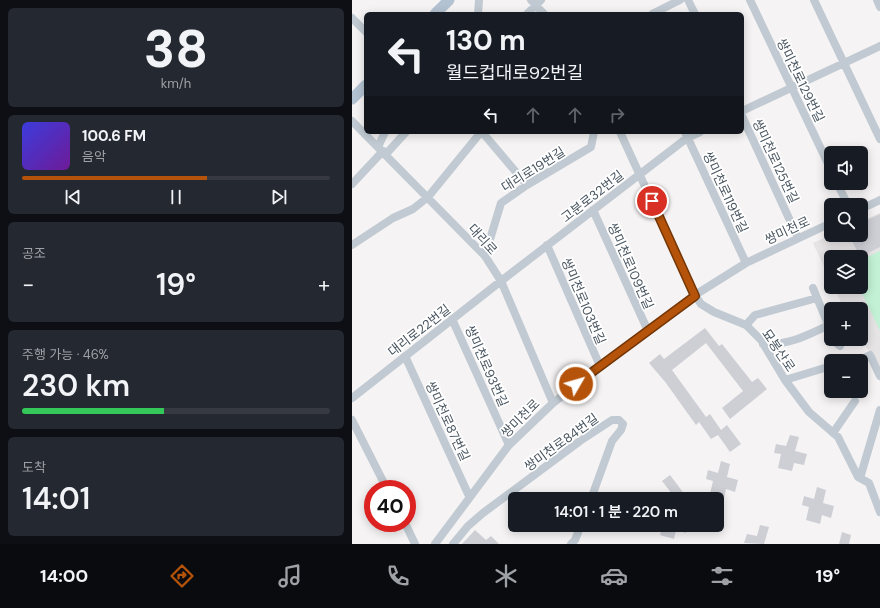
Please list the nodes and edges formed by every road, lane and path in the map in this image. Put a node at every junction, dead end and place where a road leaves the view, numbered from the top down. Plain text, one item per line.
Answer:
1 (448, 0) edge
2 (479, 0) edge
3 (680, 0) edge
4 (688, 0) edge
5 (750, 0) edge
6 (814, 0) edge
7 (877, 0) edge
8 (536, 2) edge
9 (880, 7) edge
10 (437, 12) edge
11 (478, 12) edge
12 (528, 12) edge
13 (543, 12) edge
14 (656, 12) edge
15 (694, 12) edge
16 (352, 18) edge
17 (364, 30) edge
18 (880, 46) edge
19 (844, 63) junction
20 (364, 87) edge
21 (792, 87) junction
22 (352, 99) edge
23 (744, 110) edge
24 (744, 120) edge
25 (352, 121) edge
26 (364, 133) edge
27 (365, 134) edge
28 (385, 134) edge
29 (403, 134) edge
30 (480, 134) edge
31 (484, 134) edge
32 (593, 134) edge
33 (621, 134) edge
34 (686, 135) edge
35 (880, 139) edge
36 (382, 151) junction
37 (824, 155) edge
38 (640, 174) junction
39 (352, 184) edge
40 (527, 185) junction
41 (428, 197) junction
42 (880, 200) edge
43 (868, 206) edge
44 (593, 210) junction
45 (824, 226) edge
46 (798, 238) junction
47 (352, 245) edge
48 (547, 245) junction
49 (485, 256) junction
50 (746, 263) junction
51 (501, 281) junction
52 (813, 288) dead end
53 (695, 296) junction
54 (817, 298) junction
55 (824, 314) edge
56 (452, 319) junction
57 (746, 325) junction
58 (824, 330) edge
59 (648, 331) junction
60 (763, 344) junction
61 (405, 356) junction
62 (868, 356) edge
63 (600, 366) junction
64 (824, 368) edge
65 (880, 376) edge
66 (785, 380) junction
67 (352, 398) edge
68 (855, 401) dead end
69 (553, 403) junction
70 (880, 410) edge
71 (352, 420) edge
72 (833, 433) junction
73 (509, 445) junction
74 (860, 478) junction
75 (382, 480) edge
76 (511, 492) edge
77 (594, 492) edge
78 (508, 494) edge
79 (469, 496) junction
80 (880, 512) edge
81 (409, 532) edge
82 (578, 532) edge
83 (573, 542) edge
84 (415, 544) edge
85 (435, 544) edge
86 (453, 544) edge
87 (583, 544) edge

1 - 10 main road
2 - 11 street
3 - 14 street
4 - 15 street
5 - 21 street, 쌍미천로129번길
6 - 19 street
7 - 9 street
8 - 12 street
8 - 13 street
16 - 17 street
18 - 19 street
19 - 21 street
19 - 35 street
20 - 22 main road
21 - 23 street
21 - 37 street, 쌍미천로129번길
24 - 46 street, 쌍미천로125번길
25 - 26 street, 대리로
27 - 36 street, 대리로
28 - 36 street
29 - 36 street
30 - 41 street
31 - 40 street
32 - 40 street, 대리로19번길
33 - 38 street
34 - 38 street, 고분로32번길
34 - 50 street, 쌍미천로119번길
36 - 39 street
36 - 41 street, 대리로
38 - 44 street, 고분로32번길
38 - 53 street
40 - 49 street, 대리로19번길
41 - 47 street
41 - 49 street, 대리로
42 - 43 street
44 - 48 street, 고분로32번길
44 - 59 street, 쌍미천로109번길
45 - 46 street, 쌍미천로
46 - 50 street, 쌍미천로
48 - 51 street, 고분로32번길
48 - 63 street, 쌍미천로103번길
49 - 51 street, 대리로
50 - 53 street, 쌍미천로
51 - 56 street, 대리로22번길
51 - 69 street, 대리로
52 - 54 street
53 - 57 street, 묘봉산로
53 - 59 street, 쌍미천로
54 - 55 street
54 - 57 street
56 - 61 street, 대리로22번길
56 - 73 street, 쌍미천로93번길
57 - 60 street, 묘봉산로
58 - 60 street
59 - 63 street, 쌍미천로
60 - 66 street, 묘봉산로
61 - 67 street, 대리로22번길
61 - 79 street, 쌍미천로87번길
62 - 65 street
63 - 69 street, 쌍미천로
64 - 66 street
66 - 72 street, 묘봉산로
68 - 72 street
69 - 73 street, 쌍미천로
70 - 74 street
71 - 75 street
72 - 74 street, 묘봉산로
73 - 79 street, 쌍미천로
74 - 80 street, 묘봉산로
76 - 77 street, 쌍미천로84번길
78 - 86 street, 쌍미천로84번길
79 - 85 street, 쌍미천로
81 - 84 street
82 - 83 street
83 - 87 street

